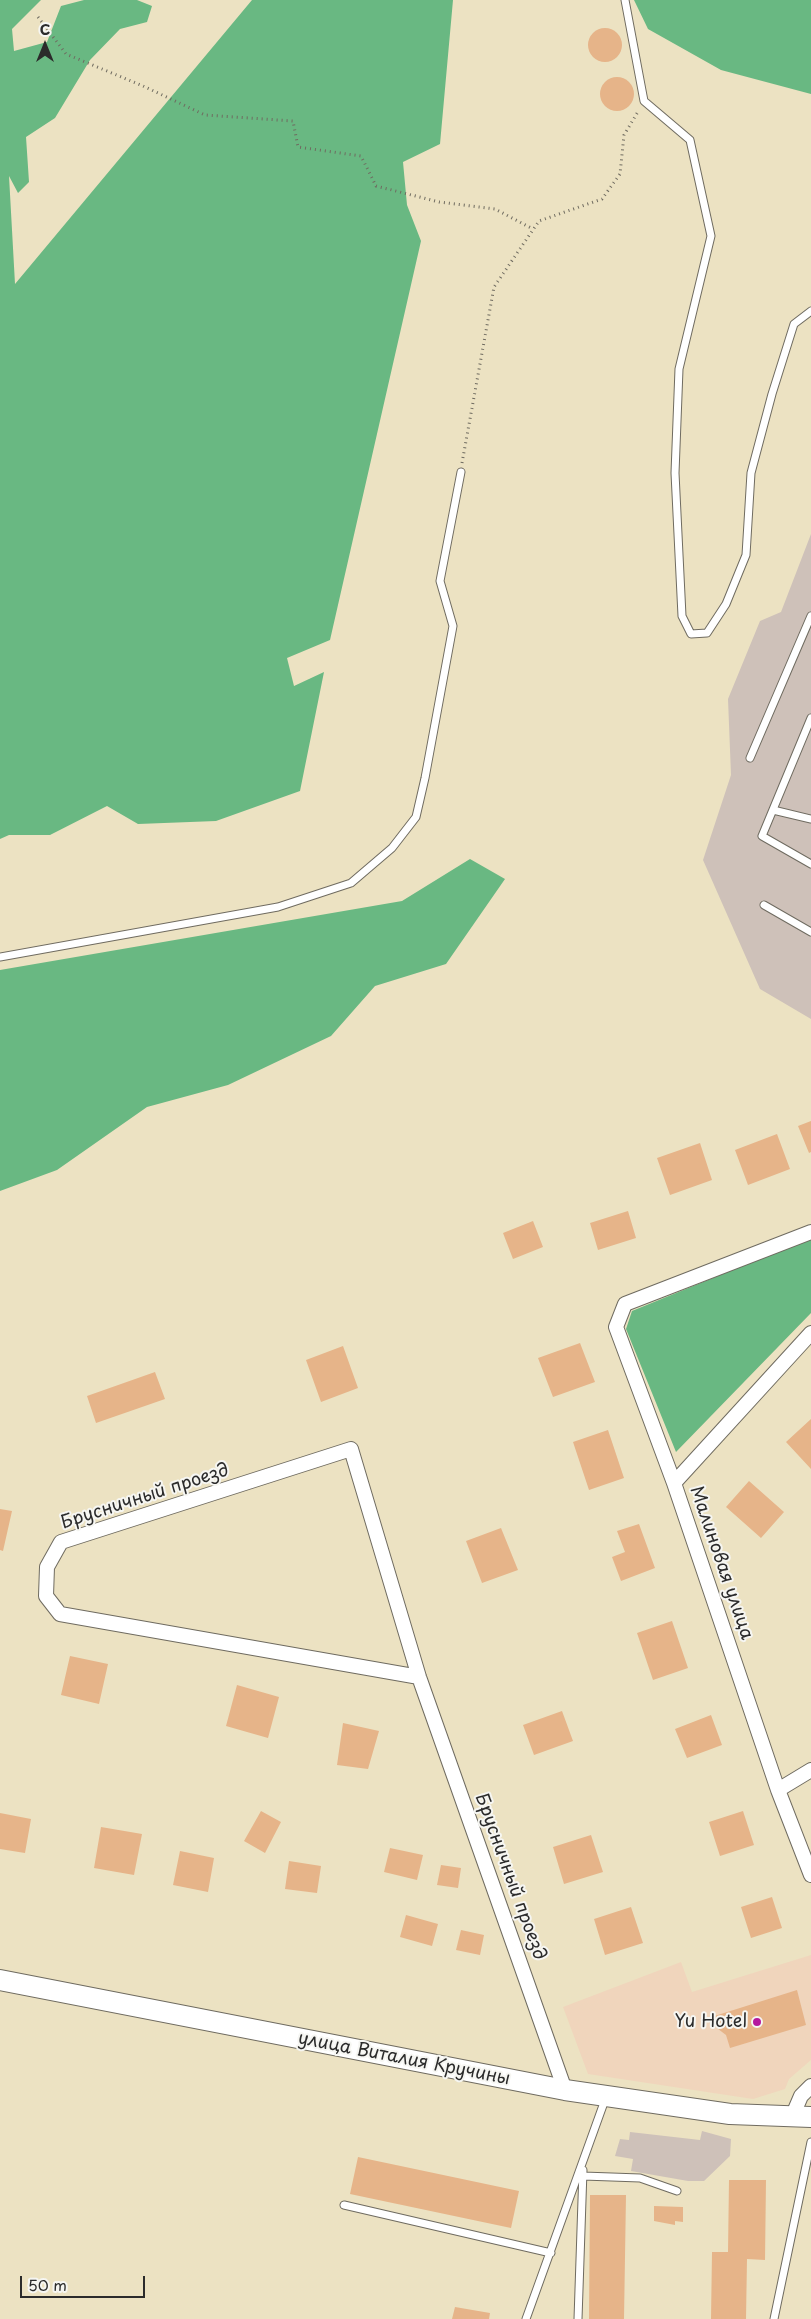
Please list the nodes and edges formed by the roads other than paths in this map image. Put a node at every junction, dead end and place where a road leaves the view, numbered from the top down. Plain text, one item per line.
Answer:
1 (625, 0) edge
2 (811, 311) edge
3 (461, 472) road end
4 (811, 616) edge
5 (811, 718) edge
6 (750, 758) dead end
7 (773, 810) junction
8 (811, 819) edge
9 (811, 864) edge
10 (764, 905) dead end
11 (811, 932) edge
12 (0, 957) edge
13 (811, 1232) edge
14 (811, 1333) edge
15 (674, 1483) junction
16 (419, 1677) junction
17 (811, 1770) edge
18 (778, 1790) junction
19 (811, 1876) edge
20 (0, 1980) edge
21 (811, 2086) edge
22 (565, 2090) junction
23 (606, 2096) junction
24 (802, 2117) edge
25 (811, 2142) edge
26 (584, 2162) junction
27 (583, 2176) junction
28 (677, 2191) dead end
29 (344, 2206) dead end
30 (551, 2253) junction
31 (526, 2319) edge
32 (578, 2319) edge
33 (774, 2319) edge

1 - 2 lane
3 - 12 lane
4 - 6 lane
5 - 7 lane
7 - 8 lane
7 - 9 lane
10 - 11 lane
13 - 15 street
14 - 15 street, Малиновая улица
15 - 18 street, Малиновая улица
16 - 16 street, Брусничный проезд
16 - 22 street, Брусничный проезд
17 - 18 street
18 - 19 street, Малиновая улица
20 - 22 street, улица Виталия Кручины
21 - 24 street
22 - 23 street, улица Виталия Кручины
23 - 24 street, улица Виталия Кручины
23 - 26 lane
25 - 33 lane
26 - 27 lane
26 - 30 lane
27 - 28 lane
27 - 32 lane
29 - 30 lane
30 - 31 lane

